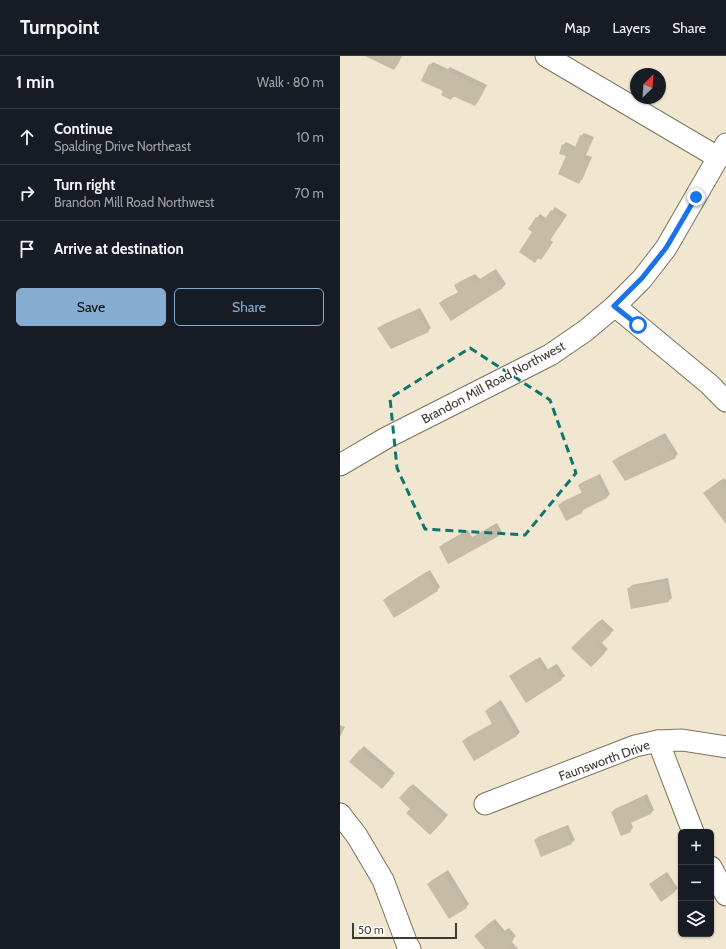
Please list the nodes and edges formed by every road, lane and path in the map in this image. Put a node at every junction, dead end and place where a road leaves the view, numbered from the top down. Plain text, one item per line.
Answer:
1 (546, 56) edge
2 (722, 151) edge
3 (614, 306) junction
4 (726, 401) edge
5 (340, 465) edge
6 (658, 741) junction
7 (726, 747) edge
8 (486, 804) dead end
9 (340, 814) edge
10 (692, 829) edge
11 (714, 873) edge
12 (726, 895) edge
13 (410, 949) edge

1 - 2 street
2 - 3 street, Brandon Mill Road Northwest
3 - 4 street
3 - 5 street, Brandon Mill Road Northwest
6 - 7 street, Faunsworth Drive
6 - 8 street, Faunsworth Drive
6 - 10 street
9 - 13 street
11 - 12 street

